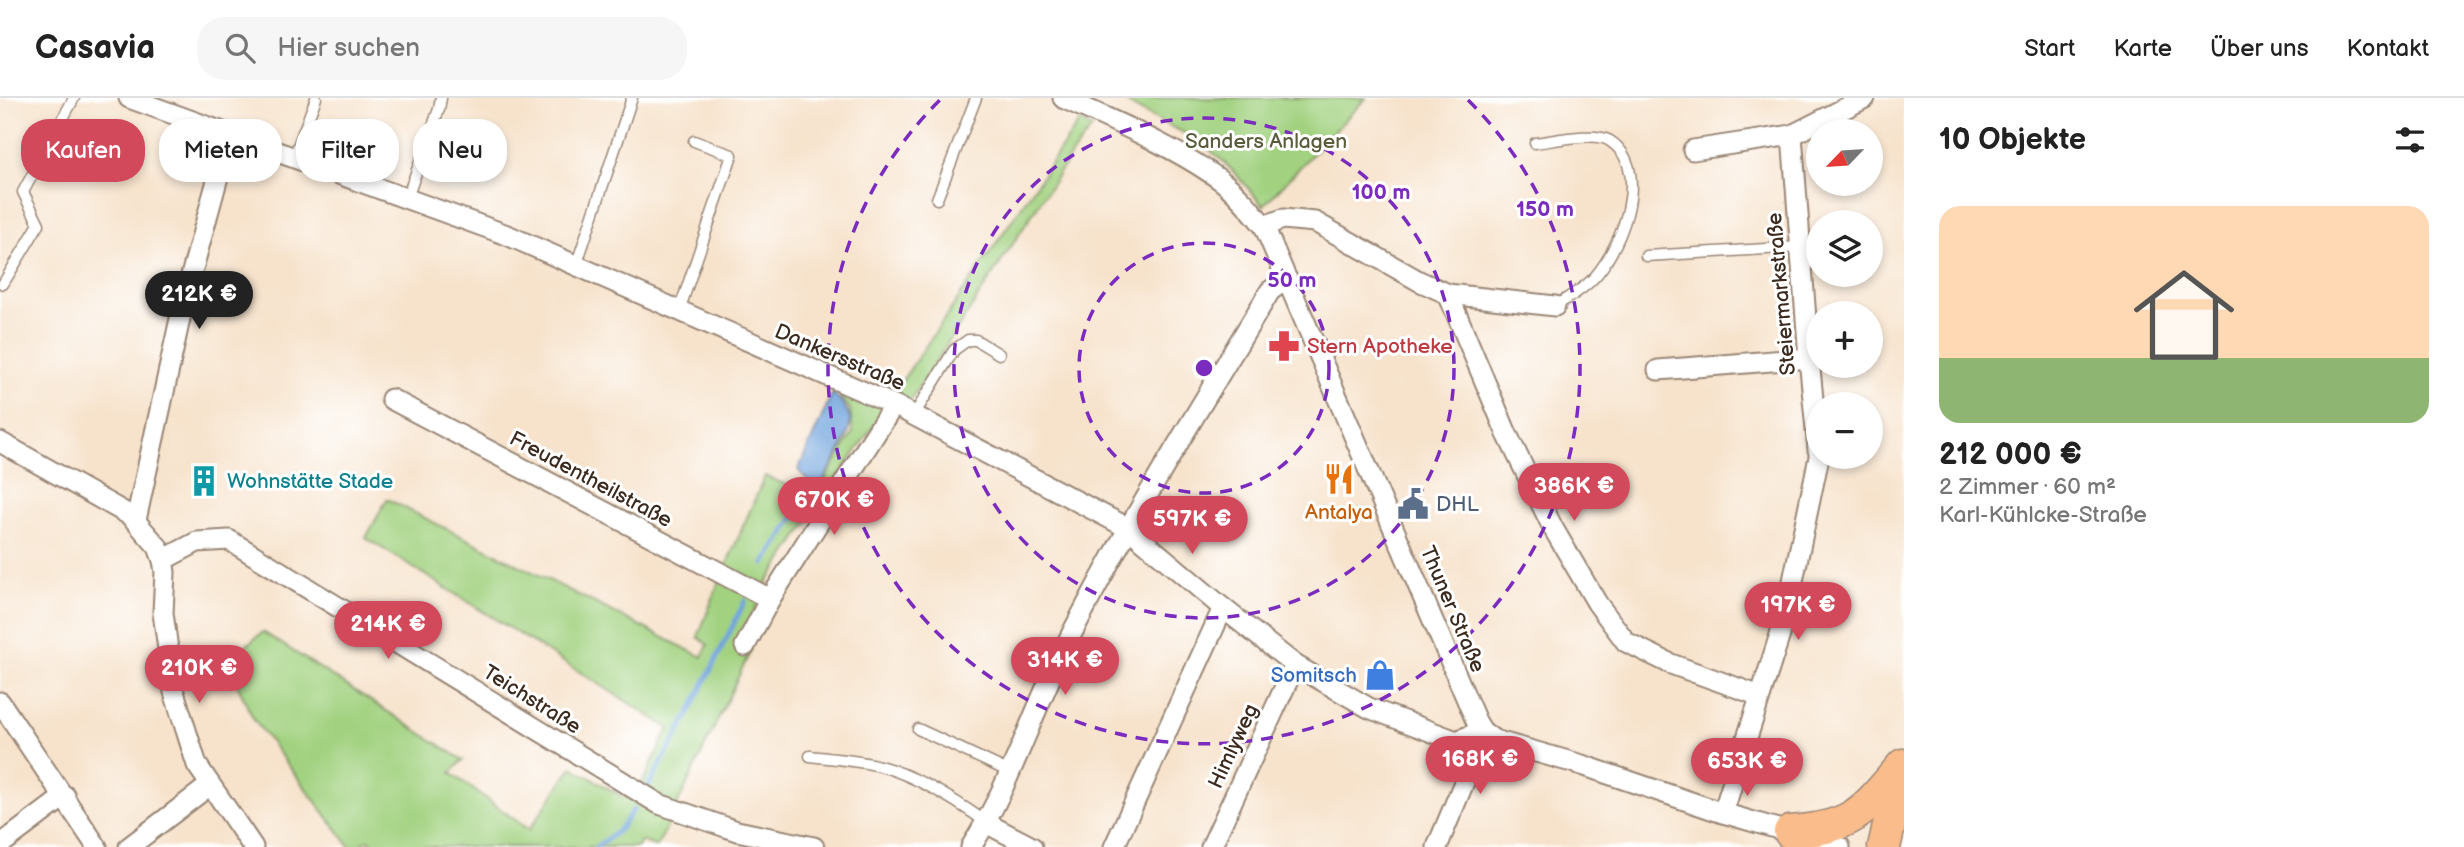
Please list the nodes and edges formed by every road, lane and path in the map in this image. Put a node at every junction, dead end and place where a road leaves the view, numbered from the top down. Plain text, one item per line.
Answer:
1 (74, 98) edge
2 (129, 98) edge
3 (316, 98) edge
4 (440, 98) edge
5 (632, 98) edge
6 (976, 98) edge
7 (1063, 98) edge
8 (1865, 98) edge
9 (1089, 104) edge
10 (190, 119) edge
11 (1792, 135) junction
12 (694, 141) dead end
13 (1535, 143) dead end
14 (1693, 150) dead end
15 (282, 152) edge
16 (294, 157) junction
17 (217, 182) edge
18 (407, 198) junction
19 (937, 199) dead end
20 (1264, 226) junction
21 (1800, 247) junction
22 (1646, 256) dead end
23 (576, 266) junction
24 (1287, 279) junction
25 (3, 284) dead end
26 (1448, 294) junction
27 (1555, 306) joint
28 (679, 312) junction
29 (1806, 321) edge
30 (999, 354) dead end
31 (1806, 358) edge
32 (1658, 370) dead end
33 (391, 399) dead end
34 (905, 410) junction
35 (0, 442) edge
36 (1816, 469) edge
37 (136, 520) junction
38 (1128, 528) junction
39 (163, 560) junction
40 (770, 599) junction
41 (1223, 608) junction
42 (746, 646) dead end
43 (1295, 665) junction
44 (1760, 696) junction
45 (0, 702) edge
46 (918, 729) dead end
47 (1482, 731) junction
48 (810, 757) dead end
49 (1904, 763) edge
50 (1010, 772) junction
51 (210, 785) junction
52 (65, 796) junction
53 (1724, 813) junction
54 (986, 823) junction
55 (1790, 832) junction
56 (0, 845) edge
57 (97, 847) edge
58 (129, 847) edge
59 (253, 847) edge
60 (814, 847) edge
61 (971, 847) edge
62 (1032, 847) edge
63 (1114, 847) edge
64 (1211, 847) edge
65 (1437, 847) edge
66 (1840, 847) edge
67 (1884, 847) edge

1 - 25 lane
2 - 10 street, Dankersstraße
3 - 16 lane
4 - 18 lane
5 - 23 lane
6 - 19 lane
7 - 9 street, Thuner Straße
8 - 11 street
9 - 20 street, Thuner Straße
11 - 14 street
11 - 21 street, Steiermarkstraße
12 - 28 lane
13 - 27 lane
15 - 16 street, Dankersstraße
16 - 18 street, Dankersstraße
17 - 37 street
18 - 23 street, Dankersstraße
20 - 24 street, Thuner Straße
20 - 26 street
21 - 22 lane
21 - 29 street, Steiermarkstraße
23 - 28 street, Dankersstraße
24 - 38 street
24 - 47 street, Thuner Straße
26 - 27 street
26 - 44 street
28 - 34 street, Dankersstraße
30 - 34 lane
31 - 32 street
33 - 40 street, Freudentheilstraße
34 - 38 street, Dankersstraße
34 - 40 street
35 - 37 street
36 - 44 street
37 - 39 street
38 - 41 street, Dankersstraße
38 - 50 street
39 - 51 street
39 - 60 street, Teichstraße
40 - 42 street
41 - 43 street, Dankersstraße
41 - 63 street
43 - 47 street, Dankersstraße
43 - 64 street, Himlyweg
44 - 53 street
45 - 52 street
46 - 50 lane
47 - 53 street
47 - 65 street
48 - 54 lane
49 - 55 main road
49 - 67 main road
50 - 54 street
51 - 58 street
51 - 59 street
52 - 56 street
52 - 57 street
53 - 55 street
54 - 61 street
54 - 62 street
55 - 66 street

